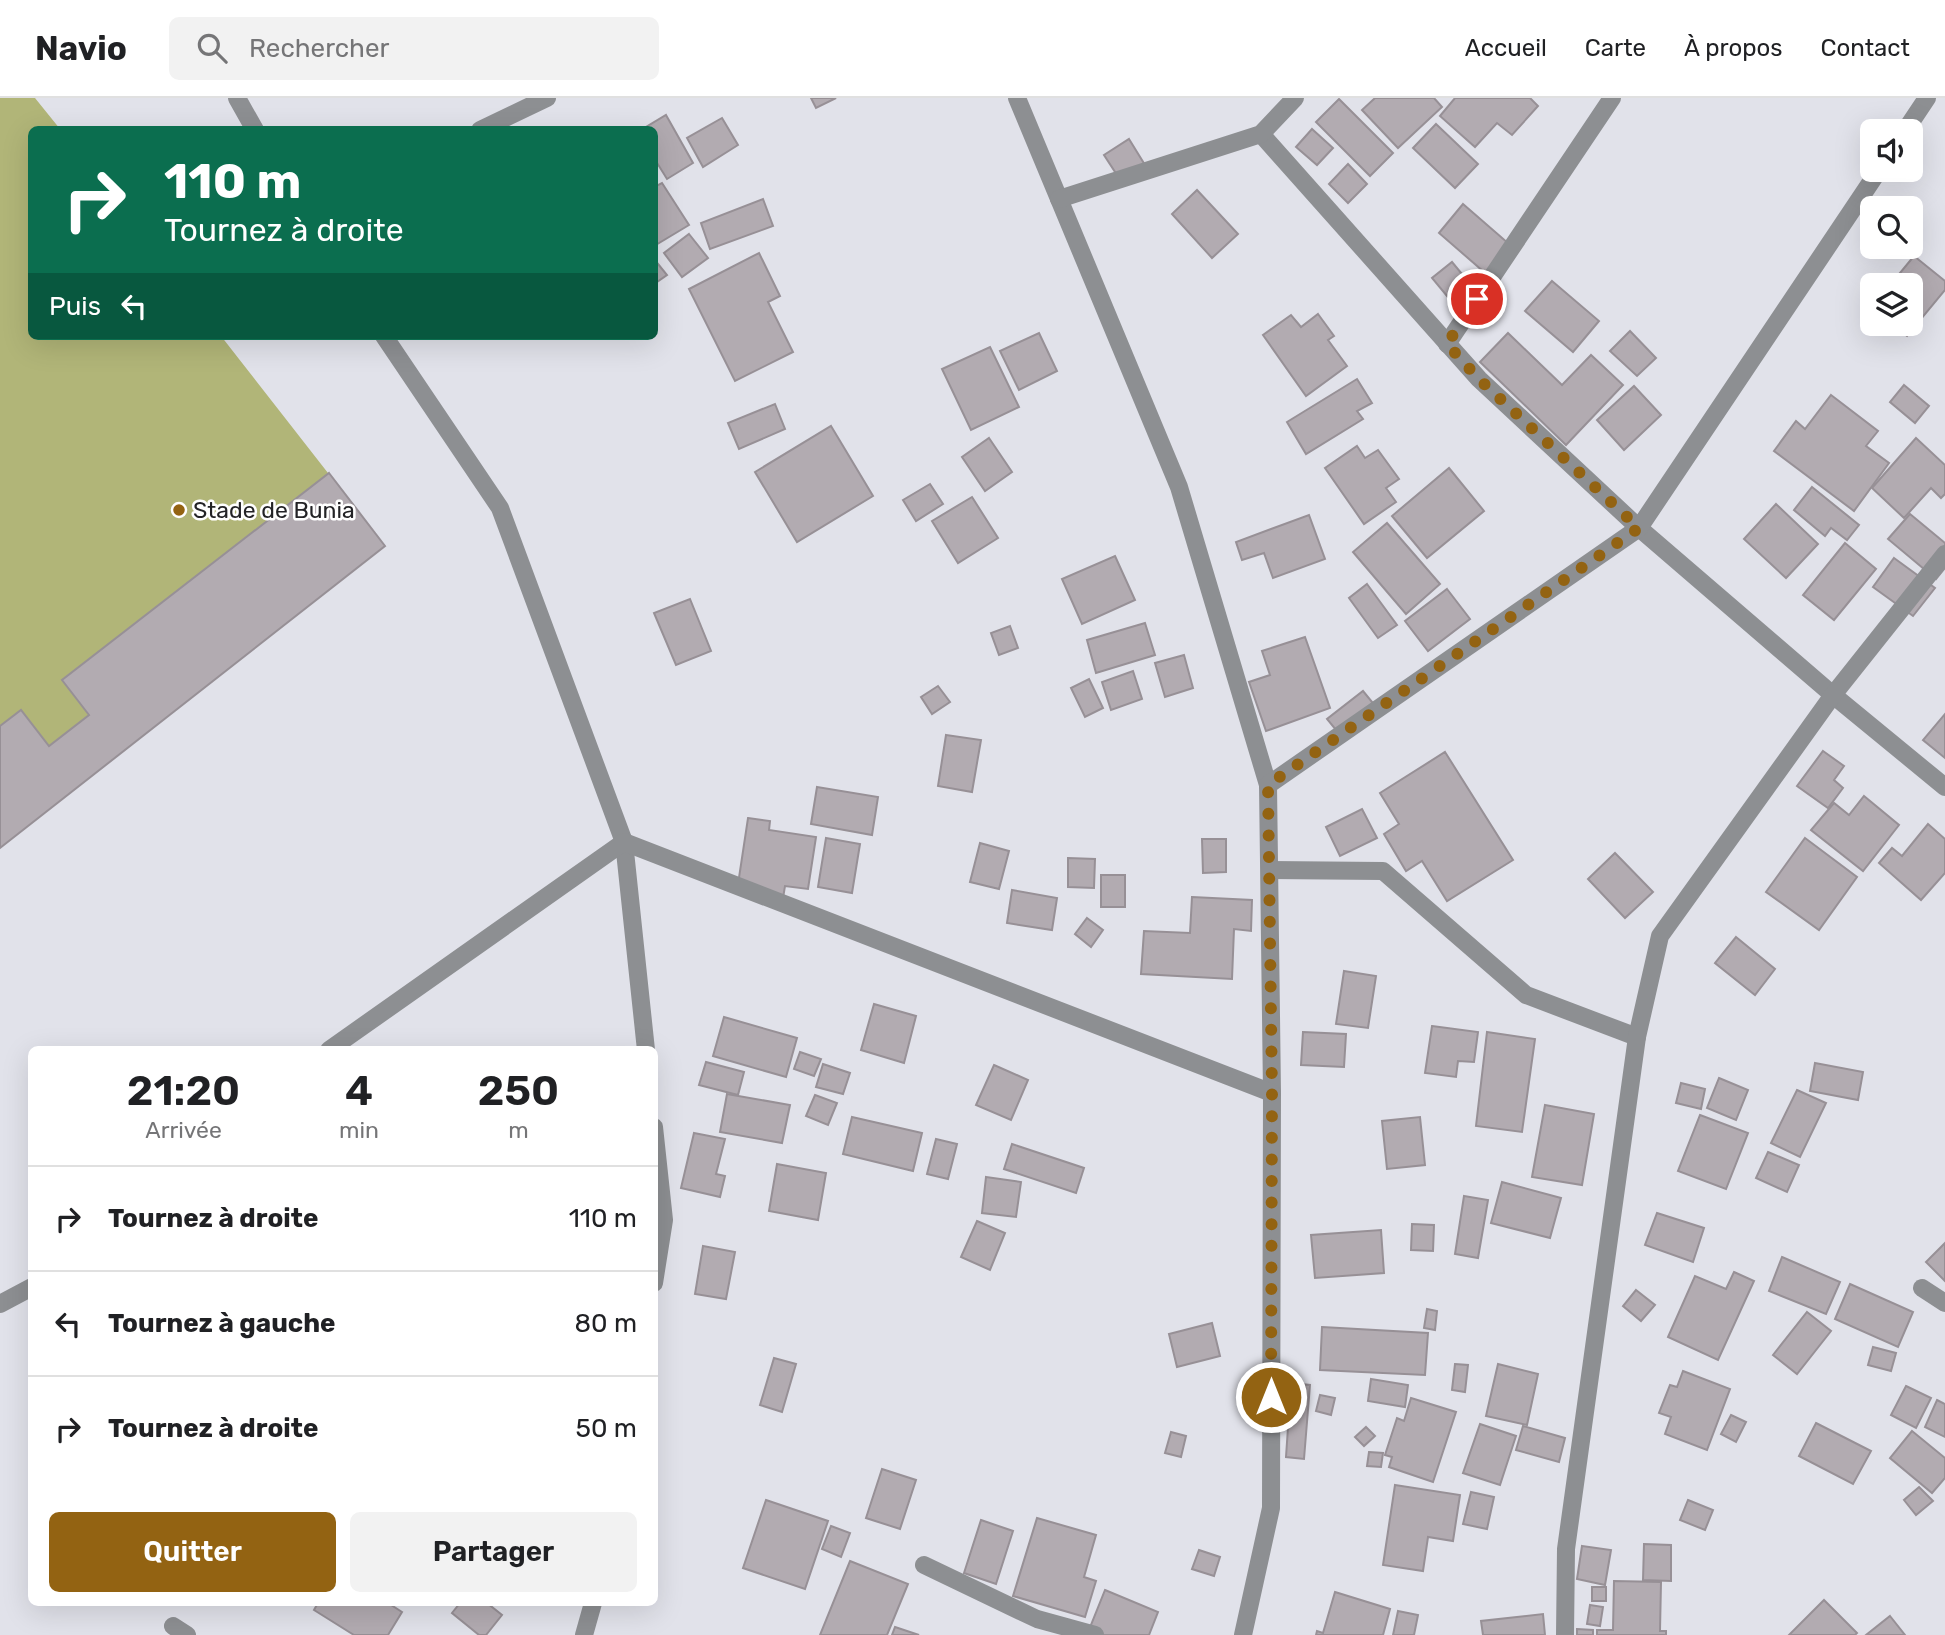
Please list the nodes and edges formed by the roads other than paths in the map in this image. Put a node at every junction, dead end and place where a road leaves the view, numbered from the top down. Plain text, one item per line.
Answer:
1 (237, 98) edge
2 (547, 98) edge
3 (1017, 98) edge
4 (1295, 98) edge
5 (1612, 98) edge
6 (1927, 98) edge
7 (1913, 119) edge
8 (253, 126) edge
9 (488, 126) edge
10 (1261, 134) junction
11 (1871, 182) edge
12 (1059, 199) junction
13 (387, 340) edge
14 (1447, 344) junction
15 (1639, 528) junction
16 (1945, 554) edge
17 (1833, 695) junction
18 (1268, 785) junction
19 (1945, 787) edge
20 (624, 842) junction
21 (1270, 870) junction
22 (1637, 1037) junction
23 (335, 1046) edge
24 (646, 1046) edge
25 (1272, 1093) junction
26 (658, 1164) edge
27 (658, 1258) edge
28 (1922, 1288) dead end
29 (28, 1289) edge
30 (1945, 1303) edge
31 (0, 1304) edge
32 (924, 1565) dead end
33 (592, 1606) edge
34 (584, 1635) edge
35 (1095, 1635) edge
36 (1243, 1635) edge
37 (1565, 1635) edge

1 - 8 street
2 - 9 street
3 - 12 street
4 - 10 street
5 - 14 street
6 - 7 street
10 - 12 street
10 - 14 street
11 - 15 street
12 - 18 street
13 - 20 street
14 - 15 street
15 - 17 street
15 - 18 street
16 - 17 street
17 - 19 street
17 - 22 street
18 - 21 street
20 - 23 street
20 - 24 street
20 - 25 street
21 - 22 street
21 - 25 street
22 - 37 street
25 - 36 street
26 - 27 street
28 - 30 street
29 - 31 street
32 - 35 street
33 - 34 street

